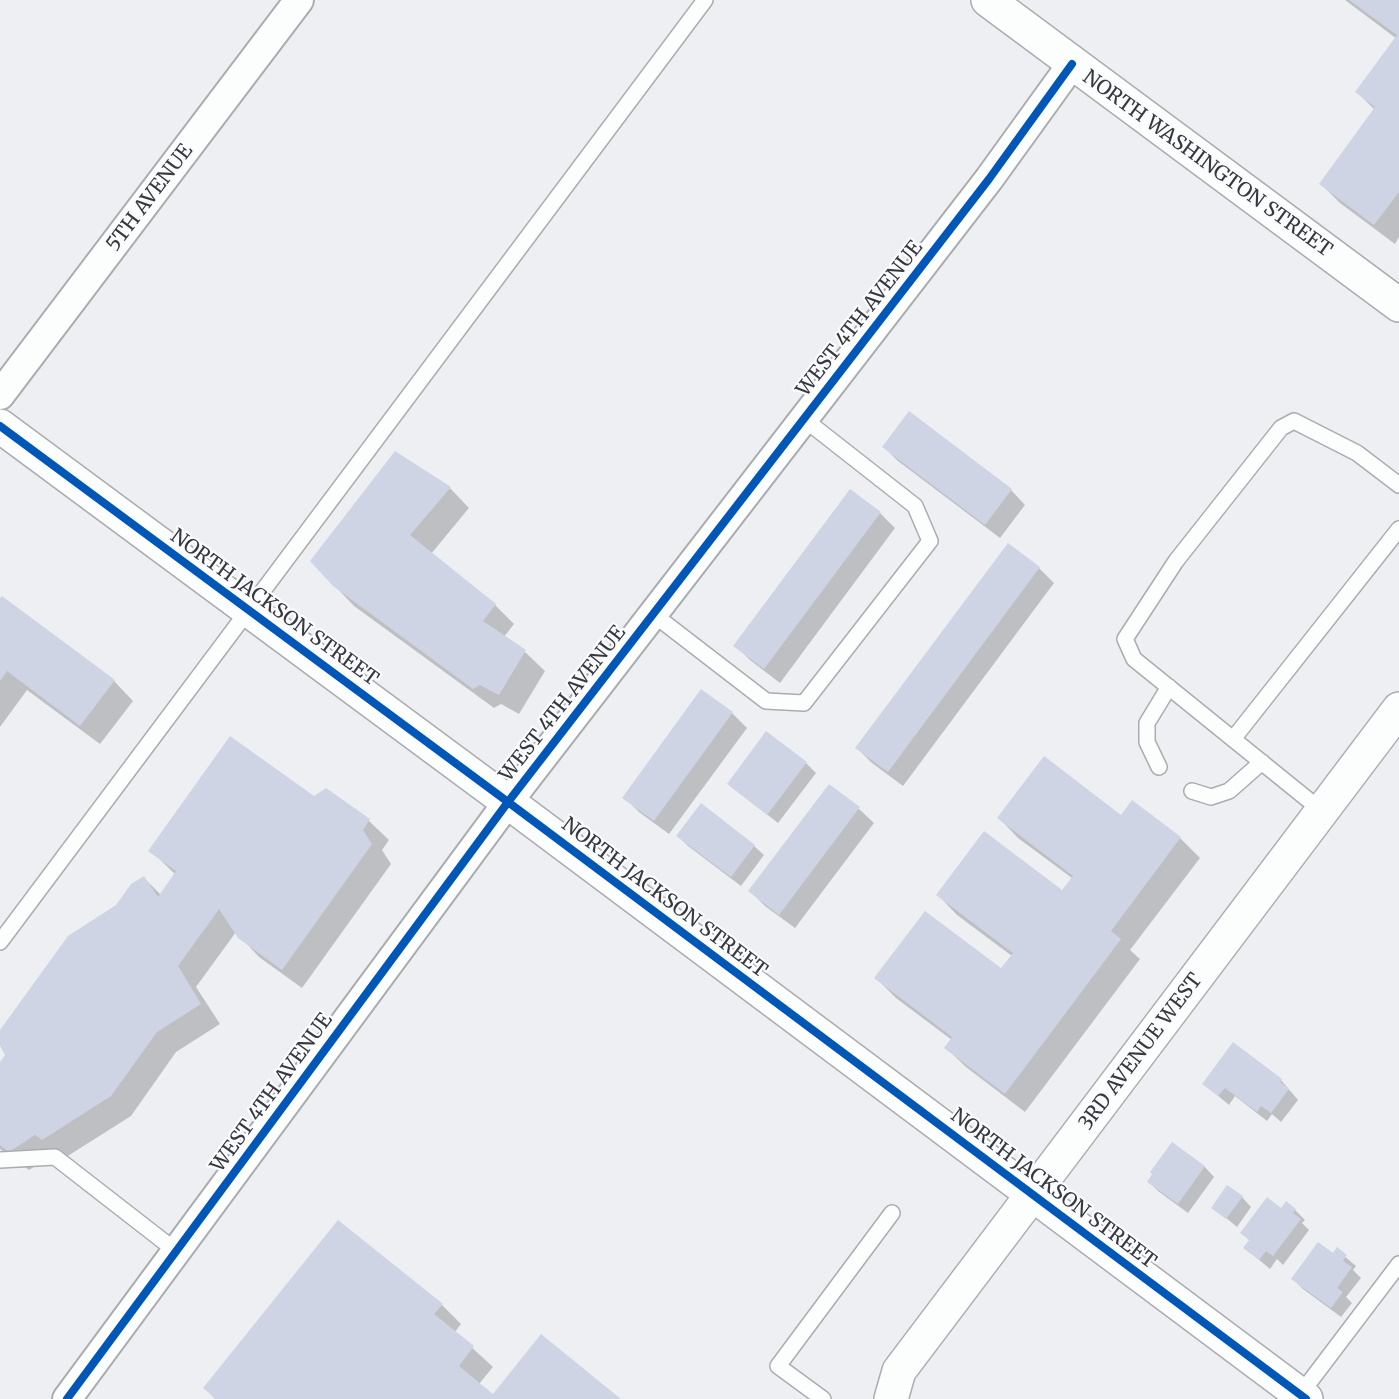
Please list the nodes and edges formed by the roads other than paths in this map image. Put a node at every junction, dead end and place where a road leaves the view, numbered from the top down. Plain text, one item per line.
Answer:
1 (299, 0) edge
2 (705, 0) edge
3 (988, 0) edge
4 (1072, 64) junction
5 (1399, 304) edge
6 (0, 395) edge
7 (804, 419) junction
8 (0, 426) edge
9 (1399, 485) edge
10 (1399, 529) edge
11 (249, 611) junction
12 (653, 614) junction
13 (1168, 687) junction
14 (1399, 709) edge
15 (1233, 739) junction
16 (1262, 762) junction
17 (1159, 768) dead end
18 (1192, 791) dead end
19 (508, 802) junction
20 (1322, 811) junction
21 (3, 932) edge
22 (0, 1160) edge
23 (1034, 1194) junction
24 (892, 1213) dead end
25 (176, 1251) junction
26 (1399, 1264) edge
27 (1300, 1398) edge
28 (68, 1399) edge
29 (823, 1399) edge
30 (891, 1399) edge

1 - 6 street, 5TH AVENUE
2 - 11 lane
3 - 4 street, NORTH WASHINGTON STREET
4 - 5 street, NORTH WASHINGTON STREET
4 - 7 street, WEST 4TH AVENUE
7 - 12 street, WEST 4TH AVENUE
7 - 12 lane
8 - 11 street, NORTH JACKSON STREET
9 - 13 lane
10 - 15 lane
11 - 19 street, NORTH JACKSON STREET
11 - 21 lane
12 - 19 street, WEST 4TH AVENUE
13 - 15 lane
13 - 17 lane
14 - 20 street, 3RD AVENUE WEST
15 - 16 lane
16 - 18 lane
16 - 20 lane
19 - 23 street, NORTH JACKSON STREET
19 - 25 street, WEST 4TH AVENUE
20 - 23 street, 3RD AVENUE WEST
22 - 25 lane
23 - 27 street, NORTH JACKSON STREET
23 - 30 street, 3RD AVENUE WEST
24 - 29 lane
25 - 28 street, WEST 4TH AVENUE
26 - 27 lane

